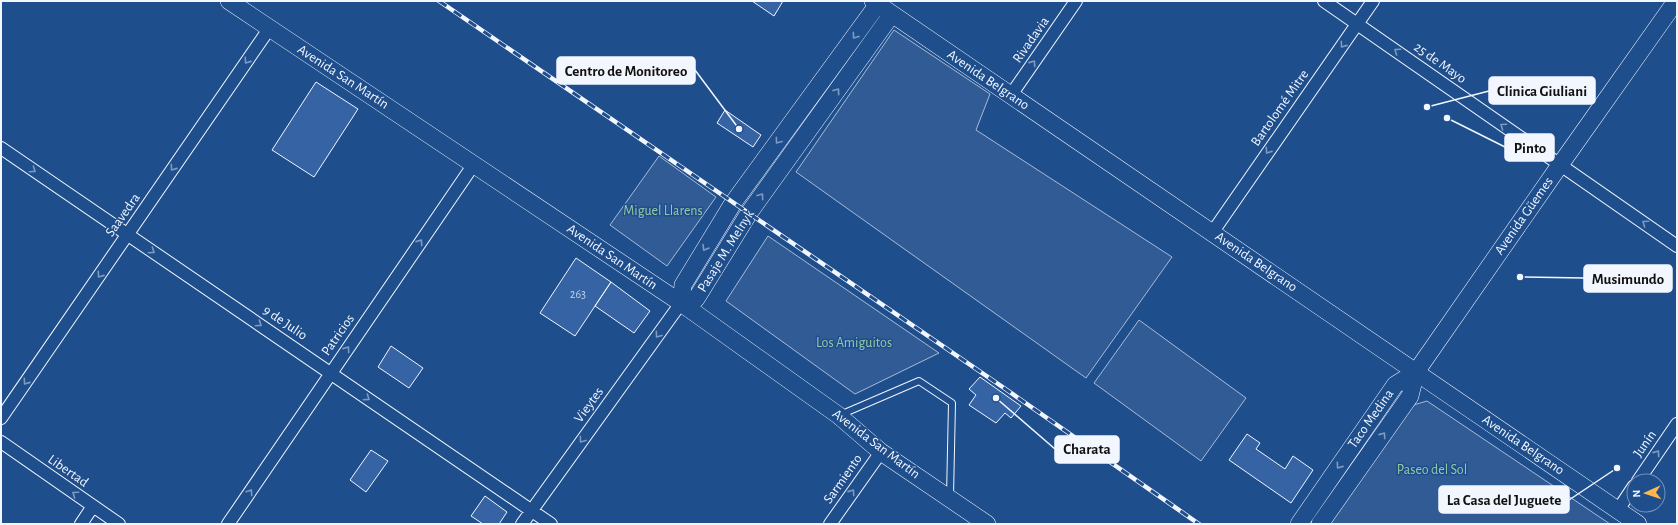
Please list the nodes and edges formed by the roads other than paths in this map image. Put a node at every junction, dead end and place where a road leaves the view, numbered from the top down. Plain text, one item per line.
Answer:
1 (229, 1) edge
2 (1076, 1) edge
3 (1324, 1) edge
4 (1373, 1) edge
5 (1676, 1) edge
6 (876, 3) edge
7 (892, 14) junction
8 (1357, 24) junction
9 (269, 29) junction
10 (1011, 96) junction
11 (1, 148) edge
12 (474, 164) junction
13 (1560, 164) junction
14 (1212, 233) junction
15 (128, 234) junction
16 (1677, 246) edge
17 (681, 304) junction
18 (1416, 372) junction
19 (330, 373) junction
20 (838, 415) junction
21 (1, 418) edge
22 (1677, 424) edge
23 (1, 442) edge
24 (881, 452) junction
25 (1643, 473) edge
26 (950, 498) junction
27 (1626, 498) edge
28 (94, 506) junction
29 (1618, 510) junction
30 (532, 511) junction
31 (81, 524) edge
32 (119, 524) edge
33 (228, 524) edge
34 (522, 524) edge
35 (551, 524) edge
36 (830, 524) edge
37 (987, 524) edge
38 (1299, 524) edge
39 (1320, 524) edge
40 (1638, 524) edge

1 - 9 main road, Avenida San Martín
10 -> 2 street, Rivadavia
3 - 8 street, 25 de Mayo
4 - 8 street, Bartolomé Mitre
5 - 13 main road, Avenida Güemes
6 - 7 main road, Avenida Belgrano
6 -> 17 main road, Pasaje M. Melnyk
7 - 10 main road, Avenida Belgrano
17 -> 7 main road, Pasaje M. Melnyk
13 -> 8 street, 25 de Mayo
8 -> 14 street, Bartolomé Mitre
9 - 12 main road, Avenida San Martín
9 -> 15 street, Saavedra
10 - 14 main road, Avenida Belgrano
11 -> 15 street, 9 de Julio
12 - 17 main road, Avenida San Martín
19 -> 12 street, Patricios
16 -> 13 street, 25 de Mayo
13 - 18 main road, Avenida Güemes
14 - 18 main road, Avenida Belgrano
15 -> 19 street, 9 de Julio
15 -> 21 street, Saavedra
17 - 20 main road, Avenida San Martín
17 -> 30 street, Vieytes
18 - 29 main road, Avenida Belgrano
18 -> 38 main road, Taco Medina
39 -> 18 main road, Taco Medina
19 -> 30 street, 9 de Julio
33 -> 19 street, Patricios
20 - 24 main road, Avenida San Martín
20 - 26 lane
25 -> 22 street, Junín
28 -> 23 street, Libertad
24 - 26 main road, Avenida San Martín
36 -> 24 street, Sarmiento
26 - 37 main road, Avenida San Martín
27 - 29 street
28 - 31 street
28 - 32 street, Libertad
29 - 40 main road, Avenida Belgrano
30 - 34 street, Vieytes
30 - 35 street, 9 de Julio

